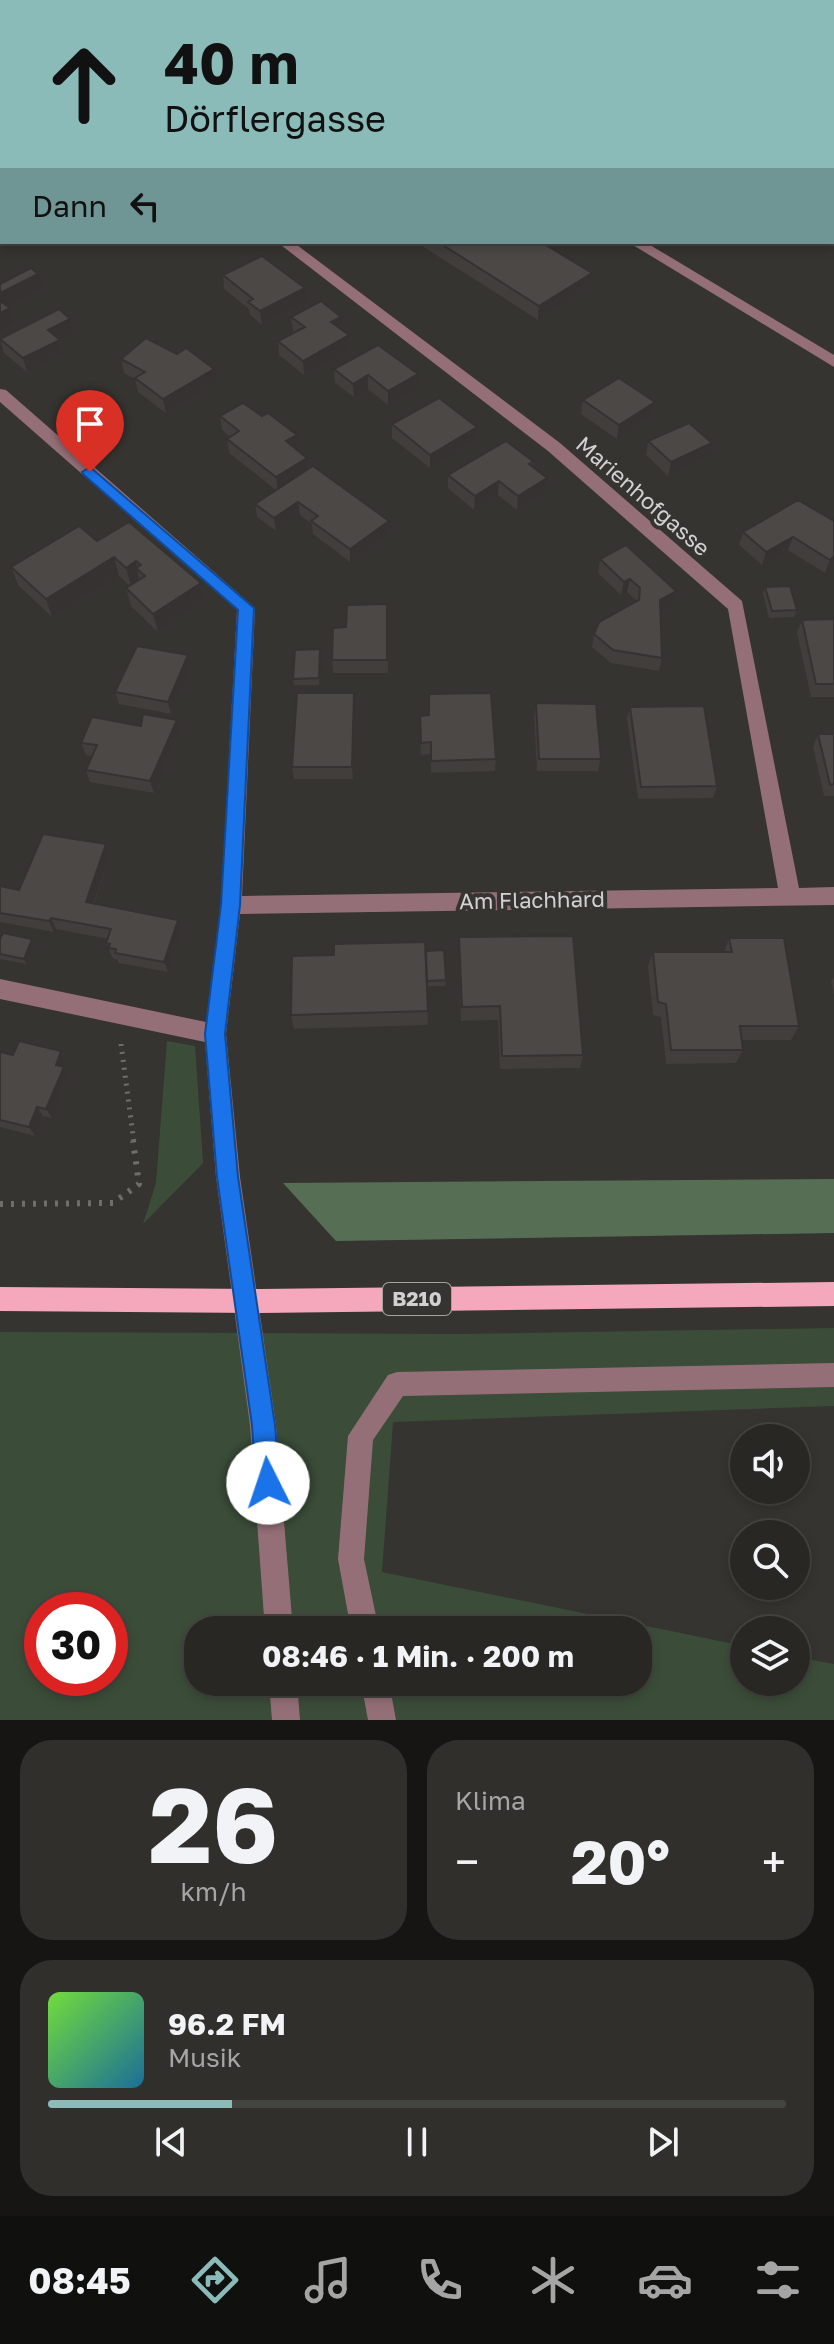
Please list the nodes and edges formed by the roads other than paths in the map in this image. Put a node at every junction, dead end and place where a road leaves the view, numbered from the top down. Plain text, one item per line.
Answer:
1 (287, 244) edge
2 (638, 244) edge
3 (834, 362) edge
4 (0, 394) edge
5 (790, 896) junction
6 (834, 896) edge
7 (231, 905) junction
8 (0, 989) edge
9 (215, 1034) junction
10 (834, 1294) edge
11 (0, 1299) edge
12 (834, 1375) edge
13 (278, 1616) edge
14 (362, 1616) edge
15 (284, 1696) edge
16 (378, 1696) edge
17 (286, 1720) edge
18 (382, 1720) edge

1 - 5 street, Marienhofgasse
2 - 3 street
4 - 7 street
5 - 6 street, Am Flachhard
5 - 7 street, Am Flachhard
7 - 9 street
8 - 9 street
9 - 13 street
10 - 11 main road, B210
12 - 14 street
15 - 17 street
16 - 18 street

